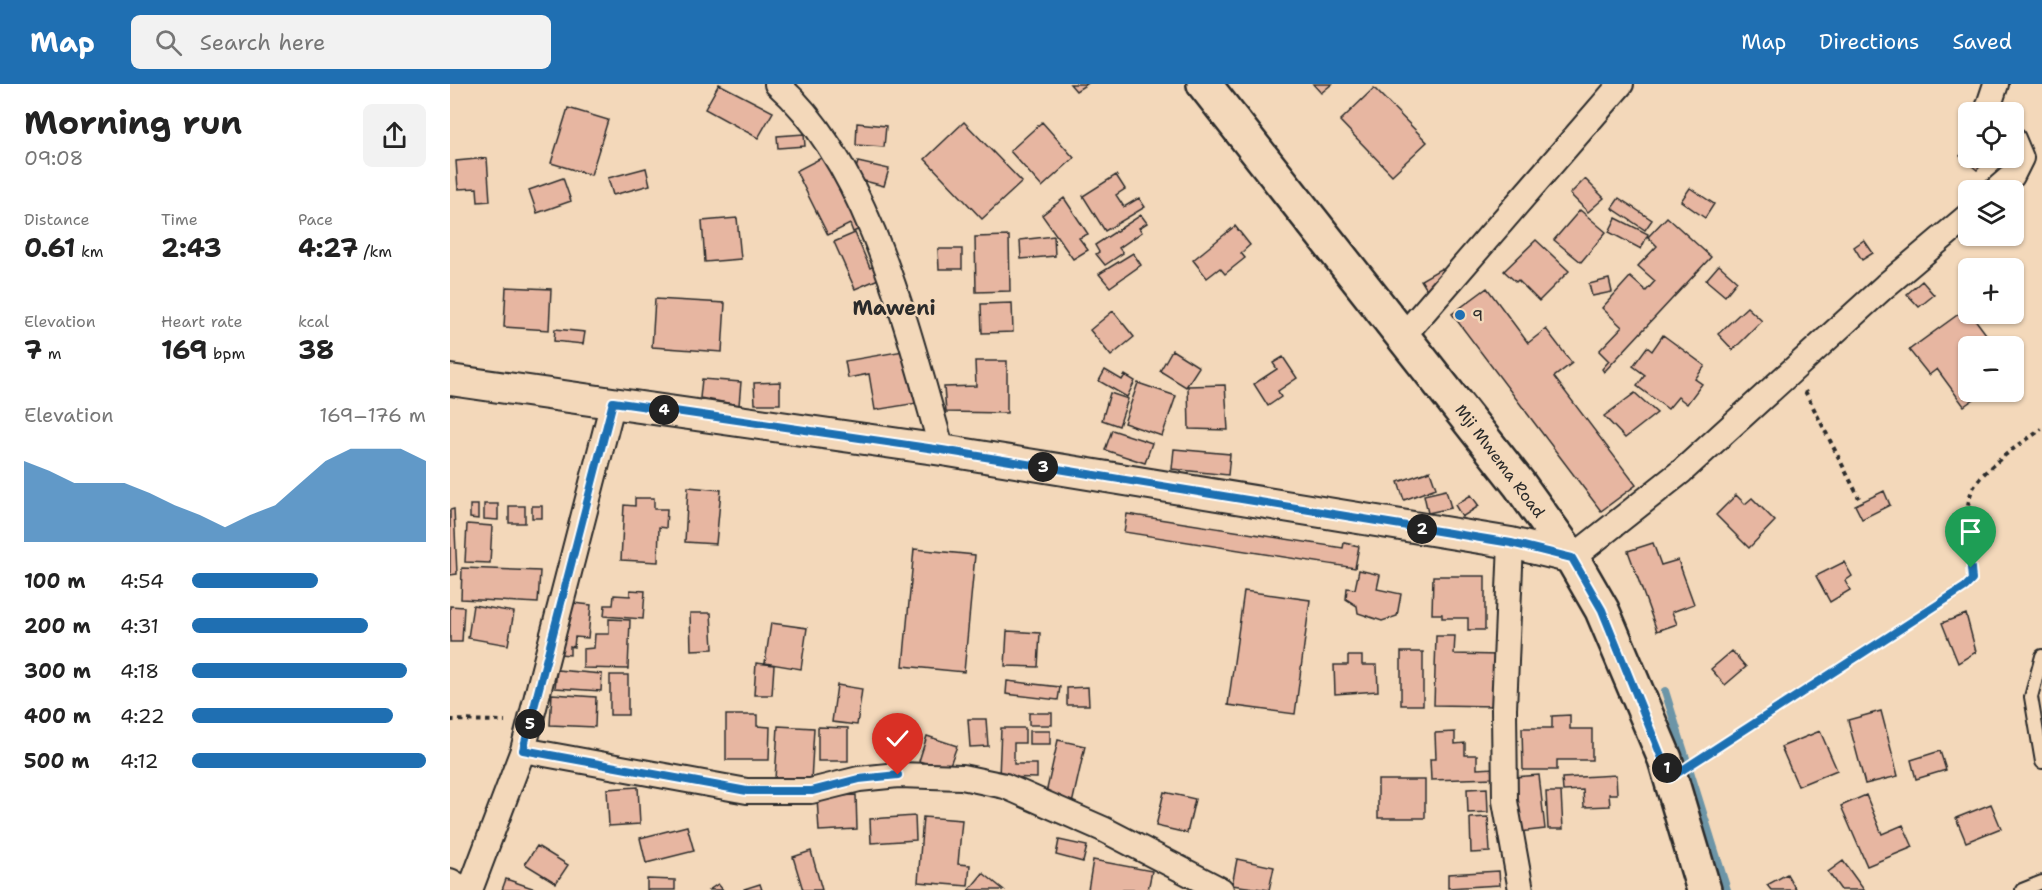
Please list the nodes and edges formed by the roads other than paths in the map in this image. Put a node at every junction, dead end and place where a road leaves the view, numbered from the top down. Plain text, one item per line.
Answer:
1 (777, 84) edge
2 (1204, 84) edge
3 (1621, 84) edge
4 (1996, 84) edge
5 (1990, 102) edge
6 (2017, 168) edge
7 (2008, 180) edge
8 (1958, 224) edge
9 (1403, 336) junction
10 (450, 380) edge
11 (613, 402) junction
12 (942, 450) junction
13 (1511, 543) junction
14 (1572, 558) junction
15 (2042, 656) edge
16 (523, 750) junction
17 (2042, 762) edge
18 (450, 881) edge
19 (2042, 882) edge
20 (466, 890) edge
21 (471, 890) edge
22 (1221, 890) edge
23 (1521, 890) edge
24 (1704, 890) edge
25 (2022, 890) edge

1 - 12 street
2 - 9 main road, Mji Mwema Road
3 - 9 street
4 - 5 street
6 - 7 street
8 - 14 street
9 - 14 main road, Mji Mwema Road
10 - 11 street
11 - 12 street
11 - 16 street
12 - 13 street
13 - 14 street
13 - 23 street
14 - 24 main road, Mji Mwema Road
15 - 17 lane
16 - 21 street
16 - 22 street
18 - 20 street
19 - 25 lane

